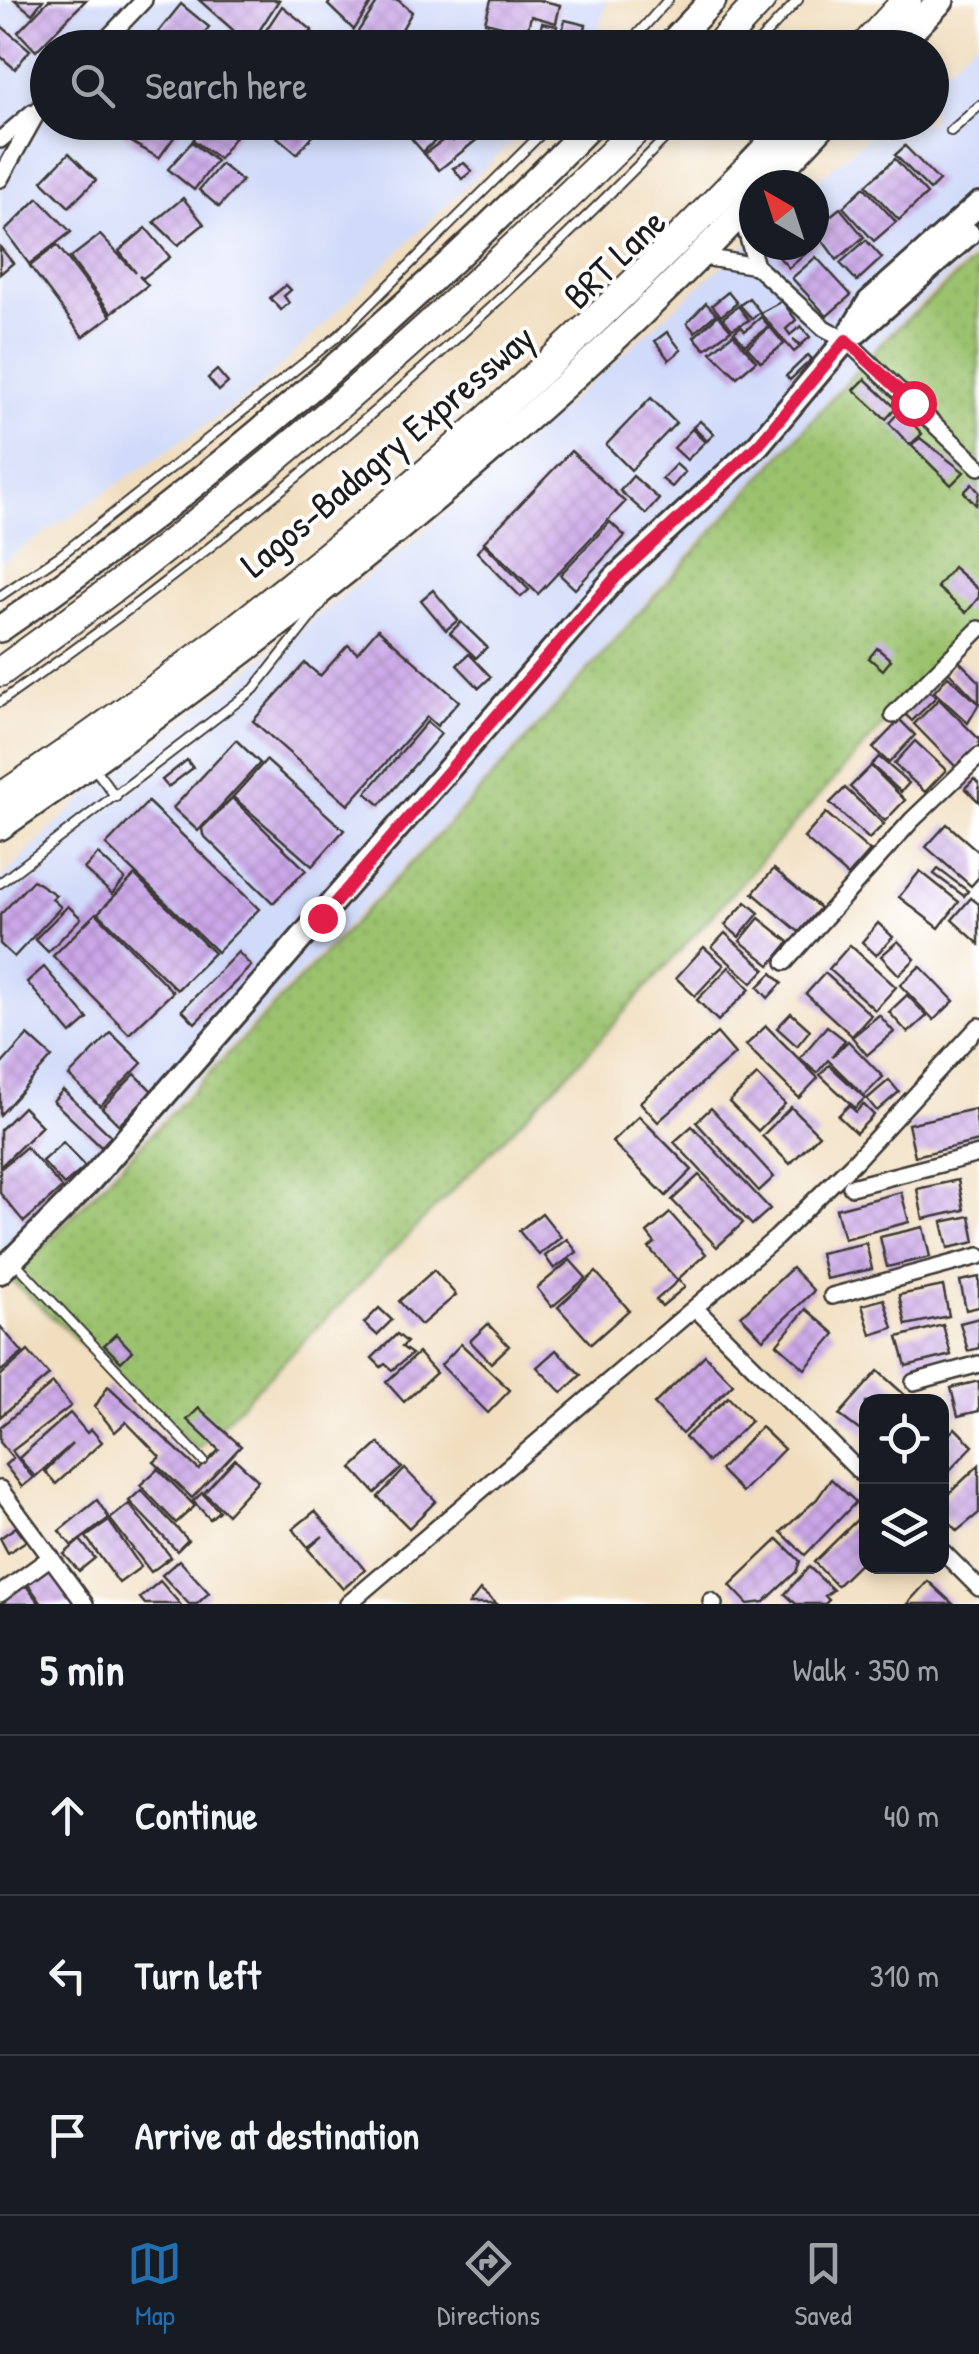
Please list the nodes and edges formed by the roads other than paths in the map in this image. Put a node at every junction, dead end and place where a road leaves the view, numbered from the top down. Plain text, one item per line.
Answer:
1 (144, 0) edge
2 (668, 0) edge
3 (713, 0) edge
4 (761, 0) edge
5 (798, 0) edge
6 (904, 0) edge
7 (941, 0) edge
8 (115, 30) edge
9 (641, 30) edge
10 (684, 30) edge
11 (733, 30) edge
12 (770, 30) edge
13 (873, 30) edge
14 (878, 30) edge
15 (913, 30) edge
16 (979, 106) edge
17 (30, 115) edge
18 (30, 127) edge
19 (951, 131) dead end
20 (0, 140) edge
21 (535, 140) edge
22 (576, 140) edge
23 (626, 140) edge
24 (664, 140) edge
25 (772, 140) edge
26 (809, 140) edge
27 (781, 170) edge
28 (0, 178) edge
29 (979, 204) edge
30 (739, 215) edge
31 (979, 224) edge
32 (698, 256) junction
33 (755, 260) edge
34 (756, 266) junction
35 (846, 340) junction
36 (979, 467) edge
37 (356, 560) junction
38 (0, 596) edge
39 (979, 628) edge
40 (0, 629) edge
41 (0, 672) edge
42 (0, 702) edge
43 (893, 715) dead end
44 (979, 756) edge
45 (91, 764) junction
46 (0, 796) edge
47 (116, 798) junction
48 (0, 827) edge
49 (0, 883) edge
50 (785, 962) dead end
51 (979, 1026) edge
52 (979, 1154) edge
53 (851, 1186) dead end
54 (979, 1256) edge
55 (7, 1267) edge
56 (832, 1296) dead end
57 (696, 1308) junction
58 (979, 1364) edge
59 (914, 1382) dead end
60 (203, 1461) dead end
61 (859, 1471) edge
62 (0, 1489) edge
63 (51, 1557) junction
64 (949, 1558) edge
65 (979, 1588) edge
66 (0, 1594) edge
67 (85, 1604) edge
68 (348, 1604) edge

1 - 8 street
2 - 9 lane
3 - 10 main road
4 - 11 highway
5 - 12 lane
6 - 13 lane
6 - 14 highway
7 - 15 main road
16 - 19 lane
17 - 20 street
18 - 28 street
21 - 38 lane
22 - 40 main road
23 - 41 highway, Lagos-Badagry Expressway
24 - 42 lane, BRT Lane
25 - 46 highway, Lagos-Badagry Expressway
26 - 27 main road
29 - 35 main road
30 - 32 main road, Lagos-Badagry Expressway
31 - 35 main road
32 - 34 street
32 - 37 main road, Lagos-Badagry Expressway
33 - 34 street
34 - 35 street
35 - 36 street
35 - 55 main road
37 - 45 main road, Lagos-Badagry Expressway
37 - 47 lane
39 - 43 street
44 - 50 street
45 - 47 lane
45 - 48 main road, Lagos-Badagry Expressway
47 - 49 lane
51 - 57 street
52 - 53 street
54 - 56 street
55 - 60 lane
57 - 61 street
57 - 68 street
58 - 59 street
62 - 63 street
63 - 66 street
63 - 67 street
64 - 65 street

